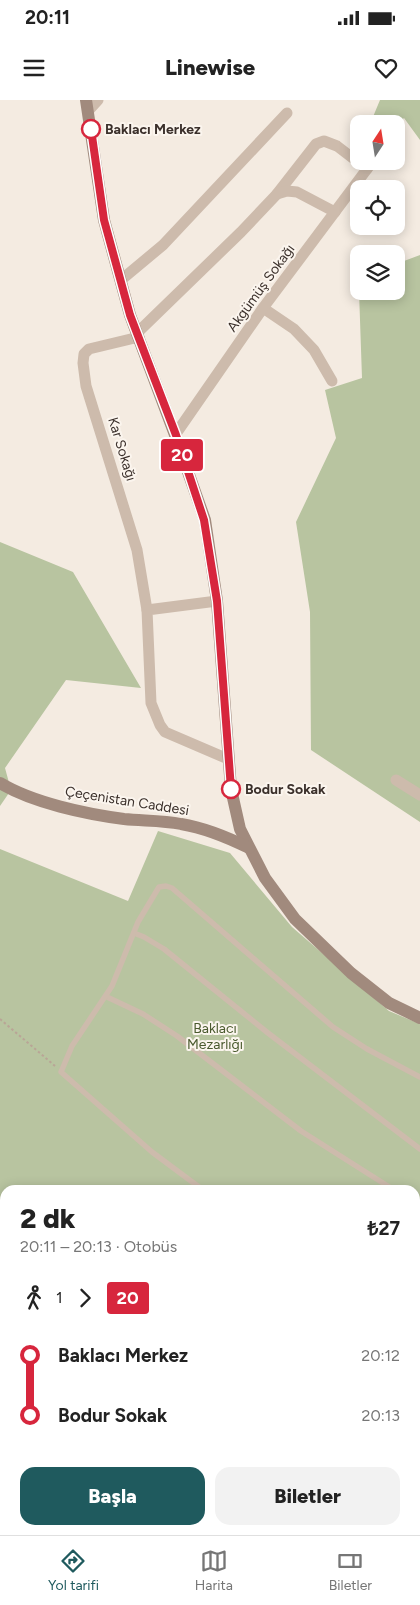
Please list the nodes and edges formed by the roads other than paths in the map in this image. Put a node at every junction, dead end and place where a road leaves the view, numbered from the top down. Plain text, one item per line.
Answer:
1 (98, 100) edge
2 (87, 106) edge
3 (287, 113) dead end
4 (350, 153) edge
5 (366, 170) edge
6 (277, 194) junction
7 (335, 212) junction
8 (121, 280) junction
9 (263, 308) junction
10 (138, 335) junction
11 (332, 381) dead end
12 (176, 435) junction
13 (217, 601) junction
14 (147, 610) junction
15 (228, 759) junction
16 (396, 780) dead end
17 (0, 783) edge
18 (420, 795) edge
19 (249, 848) junction
20 (134, 933) junction
21 (107, 997) junction
22 (420, 1018) edge
23 (420, 1077) edge
24 (420, 1149) edge
25 (196, 1185) edge
26 (386, 1185) edge

1 - 2 street
2 - 8 street
3 - 8 street
4 - 6 street
5 - 7 street, Akgümüş Sokağı
6 - 7 street
6 - 10 street
7 - 9 street, Akgümüş Sokağı
8 - 10 street
9 - 11 street
9 - 12 street, Akgümüş Sokağı
10 - 12 street
10 - 14 street, Kar Sokağı
12 - 13 street
13 - 14 street
13 - 15 street
14 - 15 street
15 - 19 street
16 - 18 street
17 - 19 street, Çeçenistan Caddesi
19 - 22 street
20 - 21 lane
20 - 23 lane
20 - 24 lane
21 - 25 lane
21 - 26 lane

